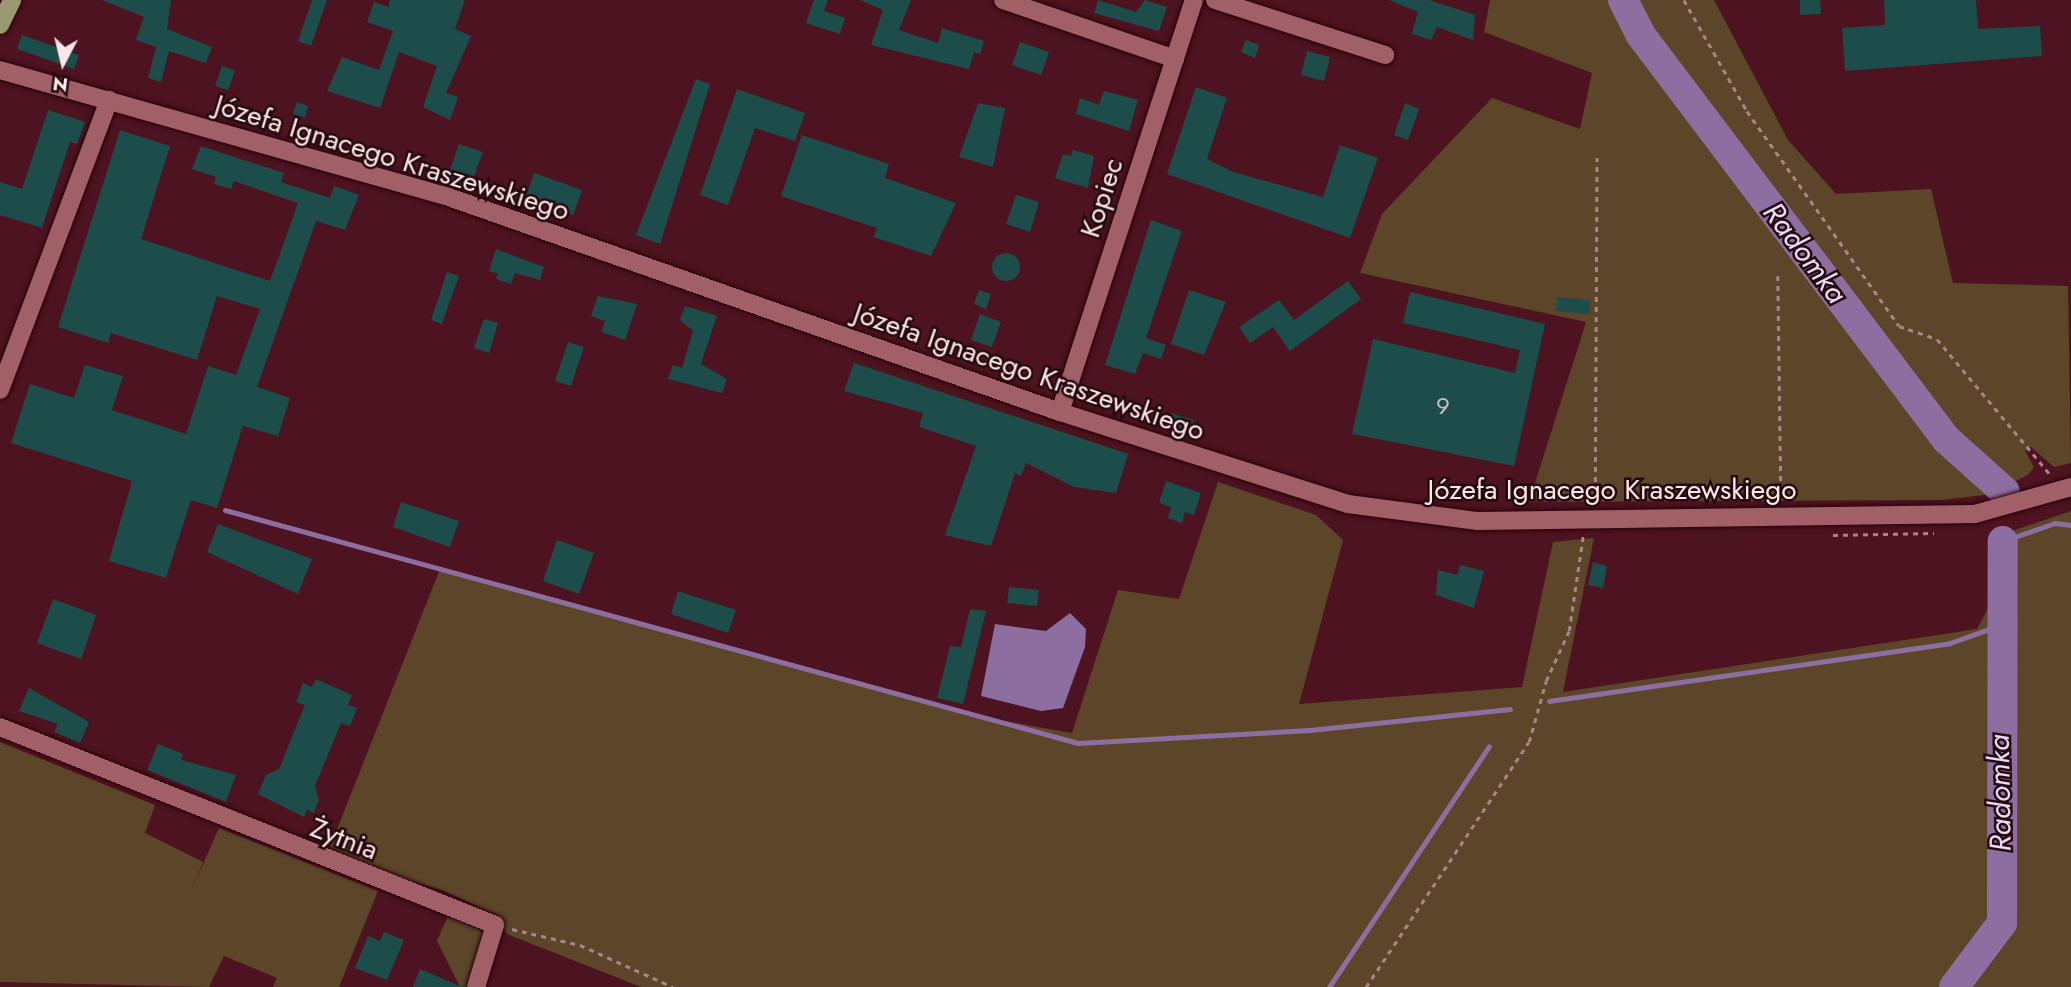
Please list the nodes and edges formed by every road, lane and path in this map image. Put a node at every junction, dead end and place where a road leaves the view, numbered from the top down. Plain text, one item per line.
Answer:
1 (12, 0) edge
2 (1003, 0) edge
3 (1194, 0) edge
4 (1215, 0) edge
5 (1684, 0) edge
6 (0, 25) edge
7 (1385, 55) dead end
8 (1175, 58) junction
9 (0, 69) edge
10 (108, 100) junction
11 (1597, 158) dead end
12 (1778, 276) dead end
13 (0, 390) edge
14 (1060, 412) junction
15 (2066, 480) edge
16 (1781, 517) junction
17 (1594, 519) junction
18 (1583, 536) dead end
19 (0, 727) edge
20 (495, 925) junction
21 (476, 987) edge
22 (673, 987) edge
23 (1366, 987) edge

1 - 6 main road
2 - 8 street
3 - 8 street, Kopiec
4 - 7 street
5 - 15 path
8 - 14 street, Kopiec
9 - 10 street, Józefa Ignacego Kraszewskiego
10 - 13 street
10 - 14 street, Józefa Ignacego Kraszewskiego
11 - 17 path
12 - 16 path
14 - 17 street, Józefa Ignacego Kraszewskiego
15 - 16 street, Józefa Ignacego Kraszewskiego
16 - 17 street, Józefa Ignacego Kraszewskiego
18 - 23 path
19 - 20 street, Żytnia
20 - 21 street
20 - 22 path

